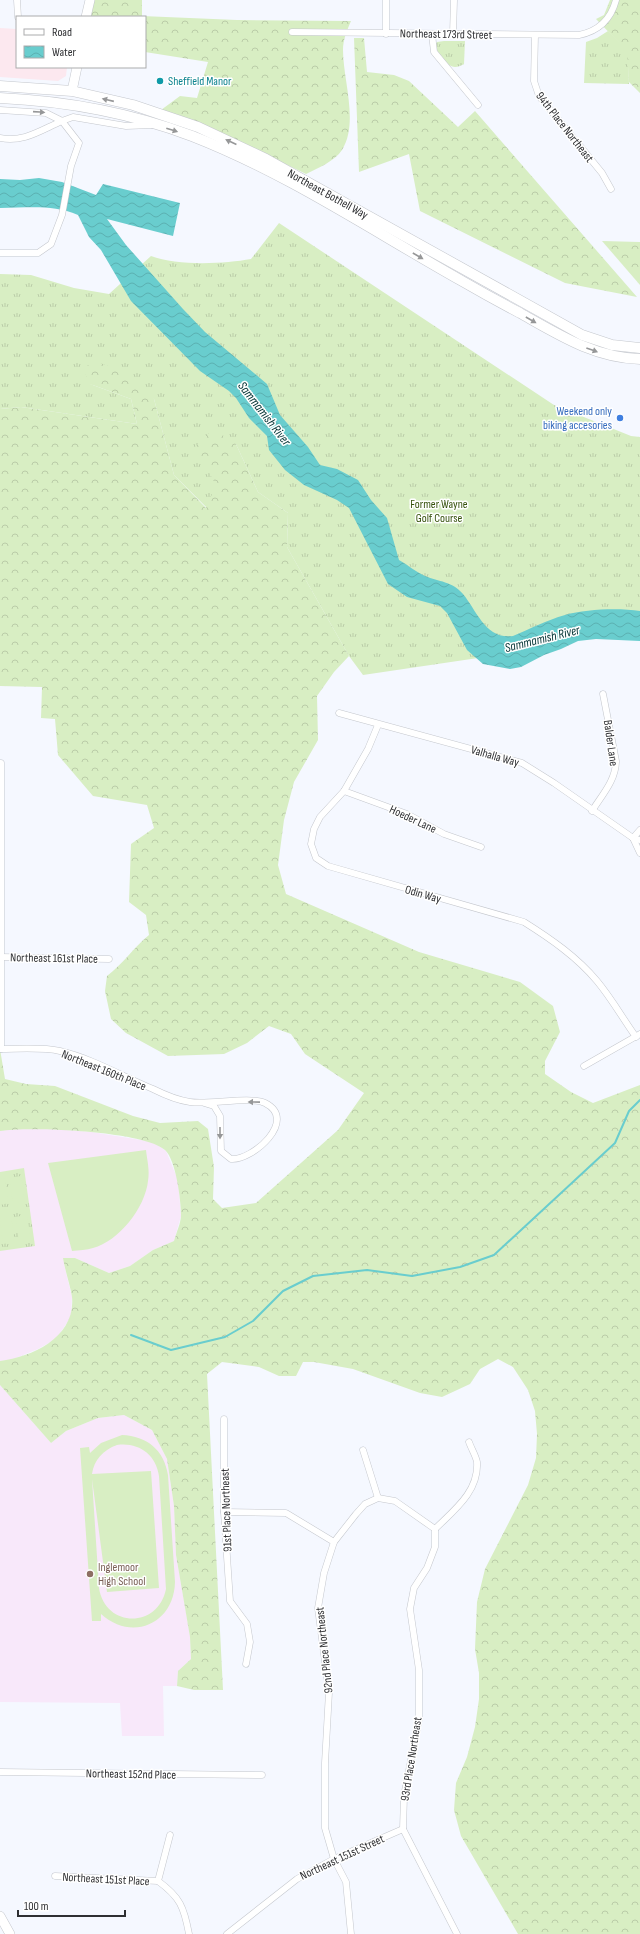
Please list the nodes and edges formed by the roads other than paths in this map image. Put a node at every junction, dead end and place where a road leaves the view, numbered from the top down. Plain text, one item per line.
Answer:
1 (16, 0) edge
2 (90, 0) edge
3 (386, 0) edge
4 (454, 0) edge
5 (616, 0) edge
6 (18, 16) edge
7 (86, 16) edge
8 (292, 32) dead end
9 (386, 34) junction
10 (432, 34) junction
11 (453, 34) junction
12 (535, 35) junction
13 (77, 68) edge
14 (0, 86) edge
15 (72, 91) junction
16 (0, 98) edge
17 (27, 99) junction
18 (478, 105) dead end
19 (0, 110) edge
20 (62, 122) junction
21 (155, 124) junction
22 (0, 138) edge
23 (611, 190) dead end
24 (0, 253) edge
25 (445, 271) junction
26 (493, 285) junction
27 (640, 348) edge
28 (640, 359) edge
29 (603, 694) dead end
30 (339, 713) dead end
31 (378, 725) junction
32 (1, 763) dead end
33 (344, 791) junction
34 (592, 811) junction
35 (640, 830) edge
36 (632, 838) junction
37 (640, 840) edge
38 (481, 847) dead end
39 (640, 853) edge
40 (1, 957) edge
41 (109, 959) dead end
42 (638, 1035) edge
43 (0, 1049) edge
44 (584, 1066) dead end
45 (204, 1103) junction
46 (224, 1419) dead end
47 (468, 1442) dead end
48 (363, 1450) dead end
49 (378, 1498) junction
50 (224, 1512) junction
51 (435, 1529) junction
52 (334, 1542) junction
53 (246, 1664) dead end
54 (0, 1772) edge
55 (262, 1775) dead end
56 (403, 1829) junction
57 (170, 1835) dead end
58 (334, 1859) junction
59 (55, 1876) dead end
60 (158, 1881) junction
61 (0, 1916) edge
62 (10, 1934) edge
63 (189, 1934) edge
64 (227, 1934) edge
65 (351, 1934) edge
66 (457, 1934) edge

1 - 6 street
2 - 7 street
3 - 9 street
4 - 11 street
5 - 12 street, Northeast 173rd Street
8 - 9 street, Northeast 173rd Street
9 - 10 street, Northeast 173rd Street
10 - 11 street, Northeast 173rd Street
10 - 18 street
11 - 12 street, Northeast 173rd Street
12 - 23 street, 94th Place Northeast
13 - 15 street
14 - 15 main road, Northeast Bothell Way
15 - 17 main road
26 -> 15 main road, Northeast Bothell Way
16 - 17 main road, Northeast Bothell Way
17 - 21 main road, Northeast Bothell Way
19 -> 20 street
20 - 21 street
20 - 22 street
20 - 24 street
21 -> 25 main road, Northeast Bothell Way
25 - 26 main road
25 -> 28 main road, Northeast Bothell Way
26 - 27 main road, Northeast Bothell Way
29 - 34 street, Balder Lane
30 - 31 street, Valhalla Way
31 - 33 street, Odin Way
31 - 34 street, Valhalla Way
32 - 40 street
33 - 38 street, Hoeder Lane
33 - 42 street, Odin Way
34 - 36 street, Valhalla Way
35 - 36 street
36 - 37 street
36 - 39 street
40 - 41 street, Northeast 161st Place
40 - 43 street
42 - 44 street
43 - 45 street, Northeast 160th Place
45 -> 45 street, Northeast 160th Place
46 - 50 street, 91st Place Northeast
47 - 51 street
48 - 49 street
49 - 51 street
49 - 52 street, 92nd Place Northeast
50 - 52 street
50 - 53 street, 91st Place Northeast
51 - 56 street, 93rd Place Northeast
52 - 58 street, 92nd Place Northeast
54 - 55 street, Northeast 152nd Place
56 - 58 street, Northeast 151st Street
56 - 66 street, 93rd Place Northeast
57 - 60 street
58 - 64 street, Northeast 151st Street
58 - 65 street, 92nd Place Northeast
59 - 60 street, Northeast 151st Place
60 - 63 street
61 - 62 street

